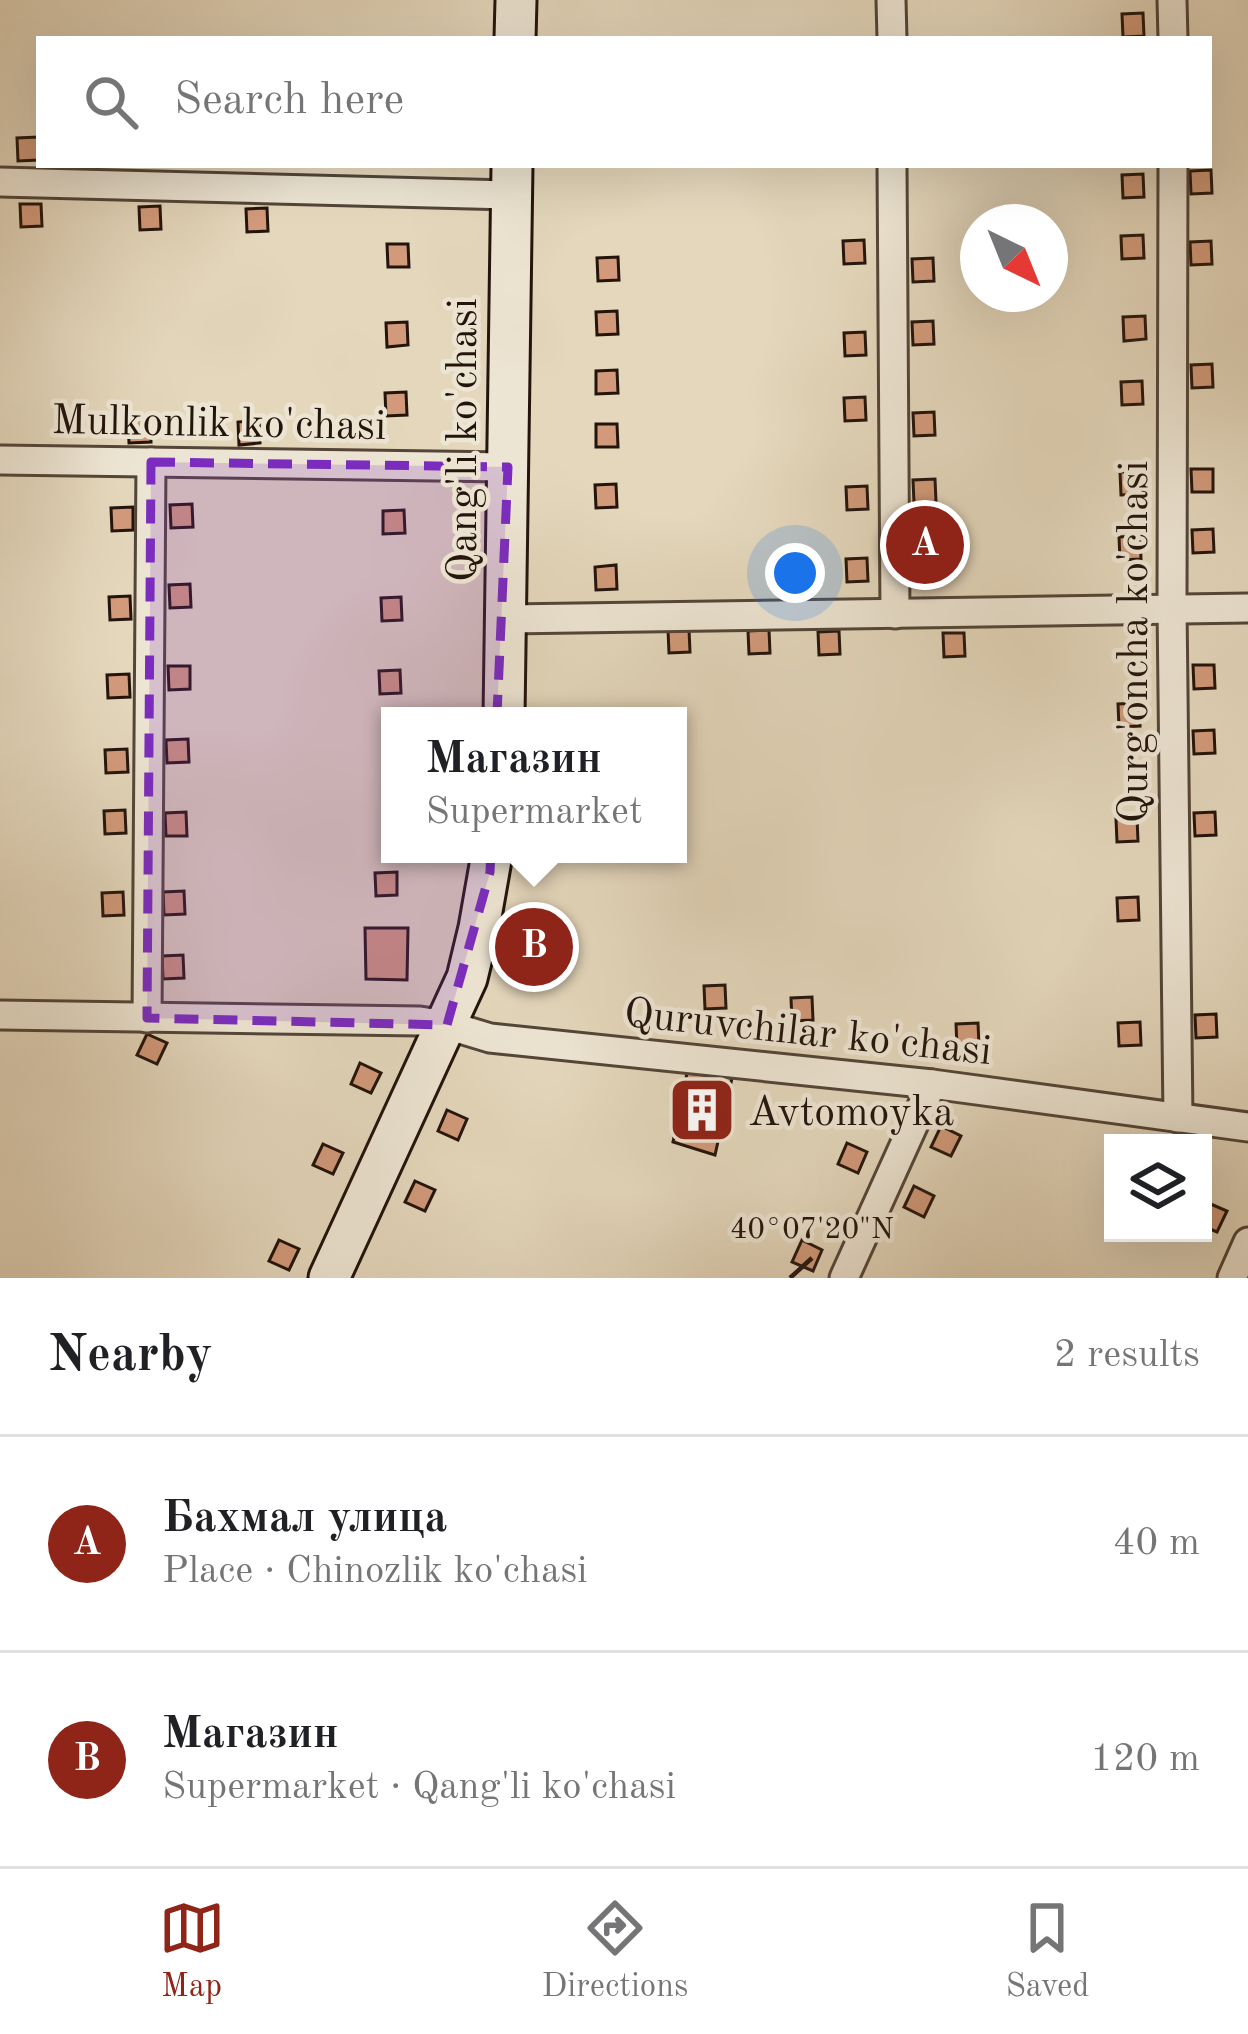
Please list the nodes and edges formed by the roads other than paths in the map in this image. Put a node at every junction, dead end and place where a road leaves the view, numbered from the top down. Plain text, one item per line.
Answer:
1 (516, 0) edge
2 (891, 0) edge
3 (1172, 0) edge
4 (515, 36) edge
5 (892, 36) edge
6 (1173, 36) edge
7 (892, 168) edge
8 (1173, 168) edge
9 (512, 180) edge
10 (0, 182) edge
11 (0, 460) edge
12 (151, 462) junction
13 (508, 467) junction
14 (1172, 608) junction
15 (1248, 608) edge
16 (895, 614) junction
17 (508, 619) junction
18 (504, 707) edge
19 (491, 863) edge
20 (0, 1015) edge
21 (147, 1018) junction
22 (447, 1025) junction
23 (932, 1084) junction
24 (1178, 1118) junction
25 (1248, 1127) edge
26 (1248, 1242) edge
27 (329, 1278) edge
28 (844, 1278) edge
29 (1232, 1278) edge

1 - 4 street
2 - 5 street
3 - 6 street
7 - 16 street
8 - 14 street, Qurg'oncha ko'chasi
9 - 10 street
9 - 13 street, Qang'li ko'chasi
11 - 12 street, Mulkonlik ko'chasi
12 - 13 street, Mulkonlik ko'chasi
12 - 21 street
13 - 17 street, Qang'li ko'chasi
14 - 15 street
14 - 16 street
14 - 24 street, Qurg'oncha ko'chasi
16 - 17 street
17 - 18 street, Qang'li ko'chasi
19 - 22 street
20 - 21 street, Quruvchilar ko'chasi
21 - 22 street, Quruvchilar ko'chasi
22 - 23 street, Quruvchilar ko'chasi
22 - 27 street
23 - 24 street, Quruvchilar ko'chasi
23 - 28 street
24 - 25 street, Quruvchilar ko'chasi
26 - 29 street

